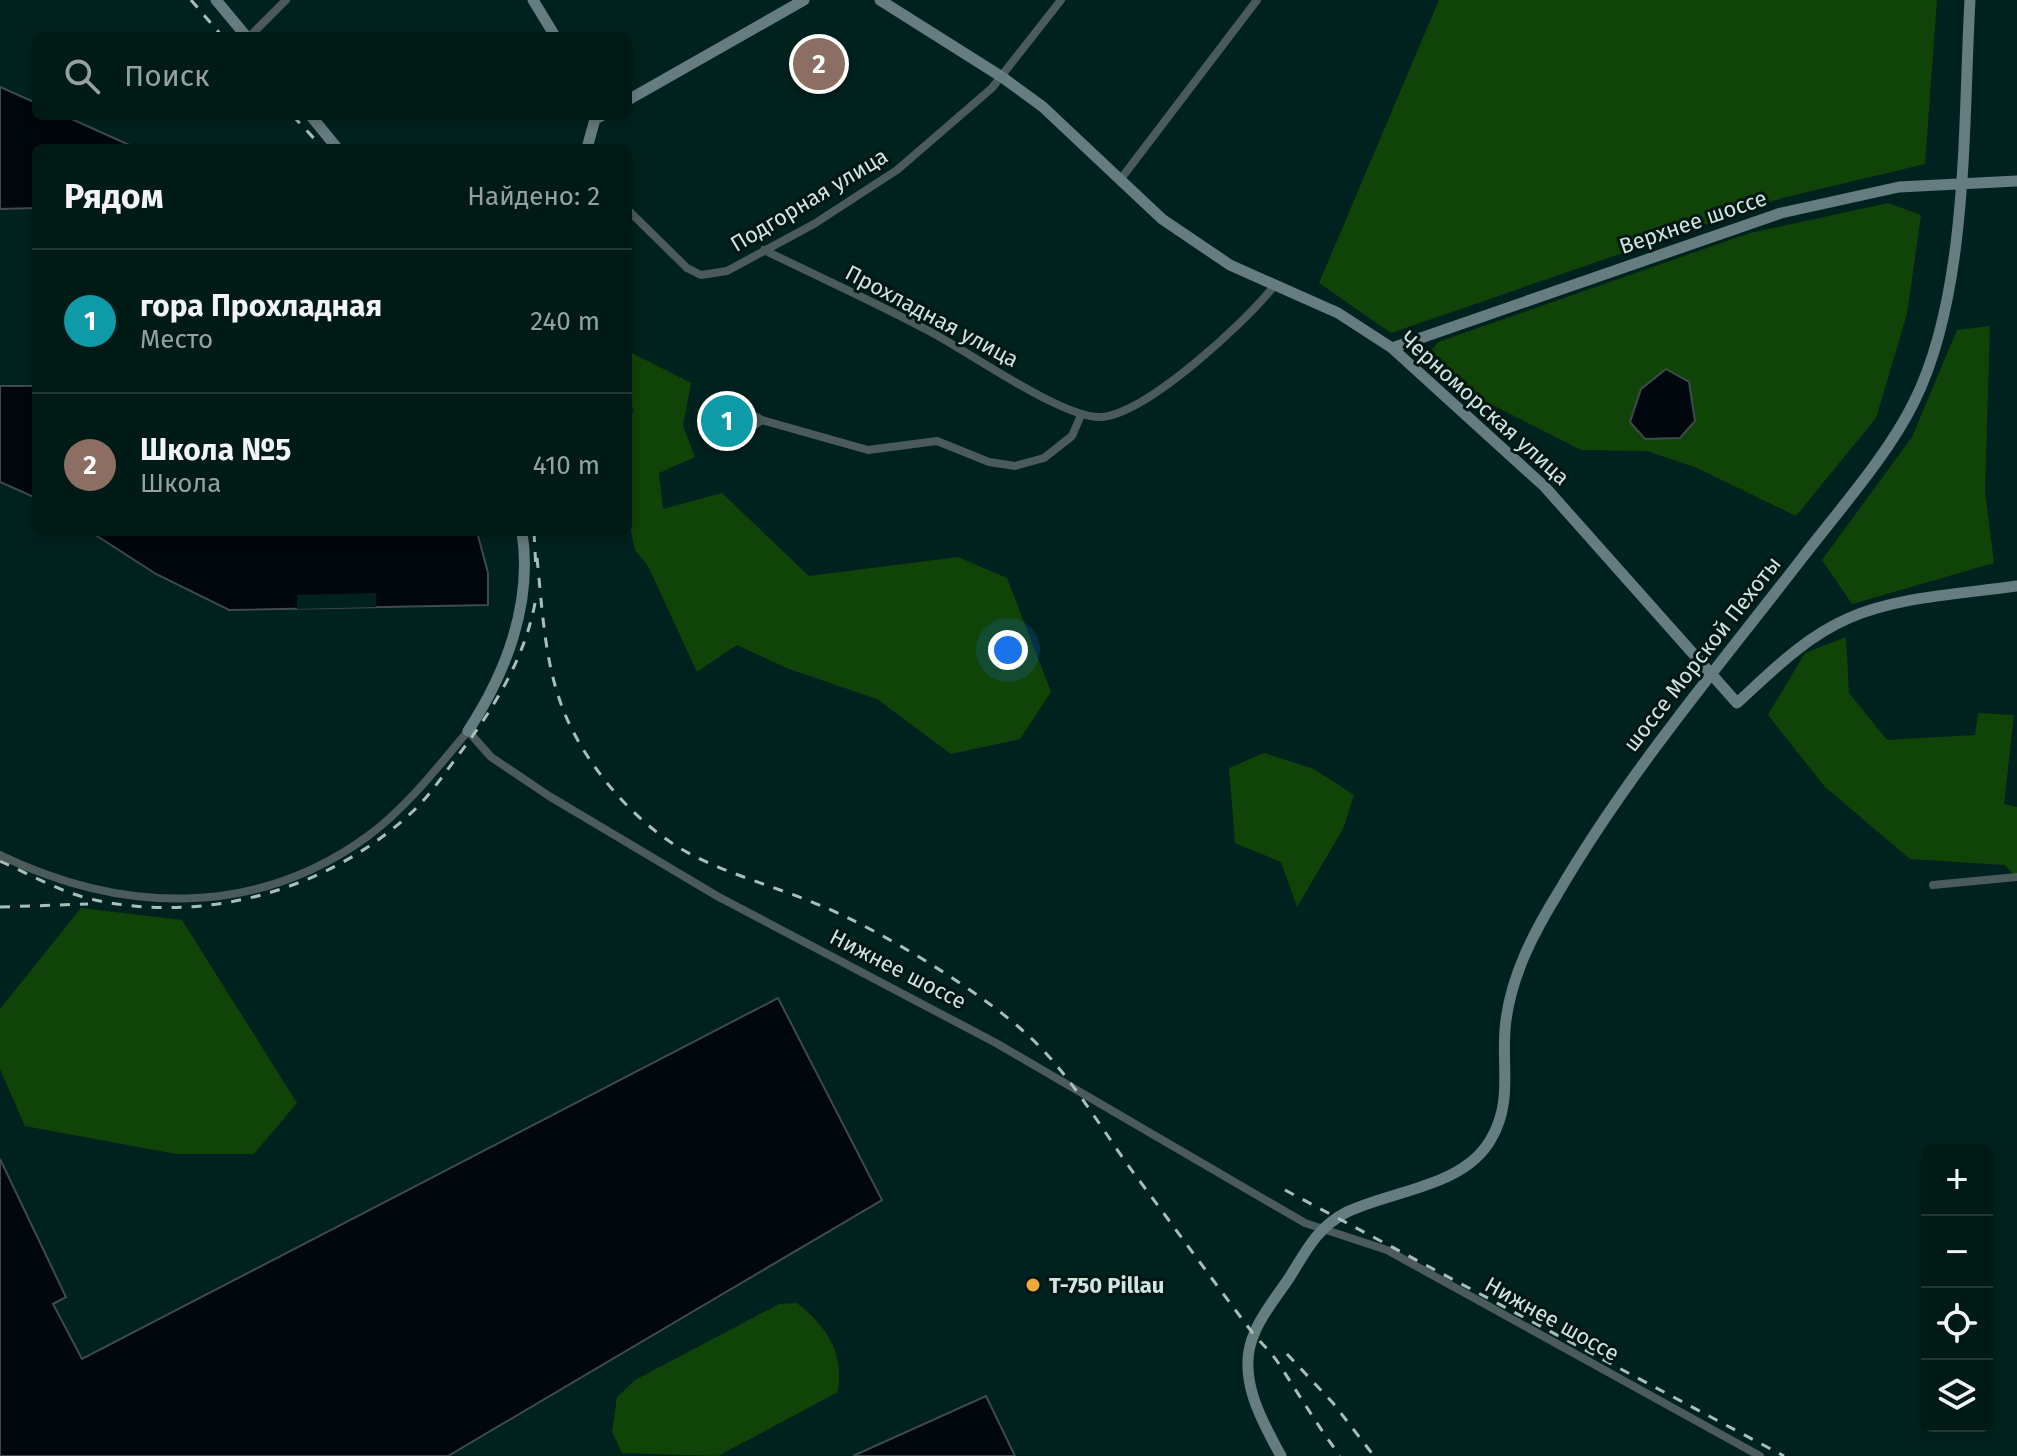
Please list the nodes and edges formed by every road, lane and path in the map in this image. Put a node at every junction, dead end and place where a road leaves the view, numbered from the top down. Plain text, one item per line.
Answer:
1 (216, 0) edge
2 (286, 0) edge
3 (533, 0) edge
4 (804, 0) edge
5 (1061, 0) edge
6 (1257, 0) edge
7 (1970, 0) edge
8 (885, 2) edge
9 (244, 32) edge
10 (252, 32) edge
11 (553, 32) edge
12 (1002, 77) junction
13 (632, 98) edge
14 (314, 120) edge
15 (596, 120) edge
16 (334, 144) edge
17 (588, 144) edge
18 (1120, 180) junction
19 (2017, 181) edge
20 (1959, 185) junction
21 (632, 214) edge
22 (764, 250) junction
23 (1274, 286) junction
24 (1392, 348) junction
25 (1081, 415) junction
26 (762, 420) junction
27 (522, 536) edge
28 (2017, 586) edge
29 (1711, 676) junction
30 (468, 731) junction
31 (0, 855) edge
32 (2017, 877) edge
33 (1933, 885) dead end
34 (1319, 1231) junction
35 (1281, 1456) edge
36 (1760, 1456) edge

1 - 9 street
2 - 10 street
3 - 11 street
4 - 13 street
5 - 12 street, Подгорная улица
6 - 18 street
7 - 20 street, шоссе Морской Пехоты
8 - 12 street, Черноморская улица
12 - 18 street, Черноморская улица
12 - 22 street, Подгорная улица
14 - 16 street
15 - 17 street
18 - 23 street, Черноморская улица
19 - 20 street, Верхнее шоссе
20 - 24 street, Верхнее шоссе
20 - 29 street, шоссе Морской Пехоты
21 - 22 street, Подгорная улица
22 - 25 street, Прохладная улица
23 - 24 street, Черноморская улица
23 - 25 street
24 - 29 street, Черноморская улица
25 - 26 street
26 - 26 street
27 - 30 street
28 - 29 street, Черноморская улица
29 - 34 street, шоссе Морской Пехоты
30 - 31 street
30 - 34 street, Нижнее шоссе
32 - 33 street
34 - 35 street
34 - 36 street, Нижнее шоссе

